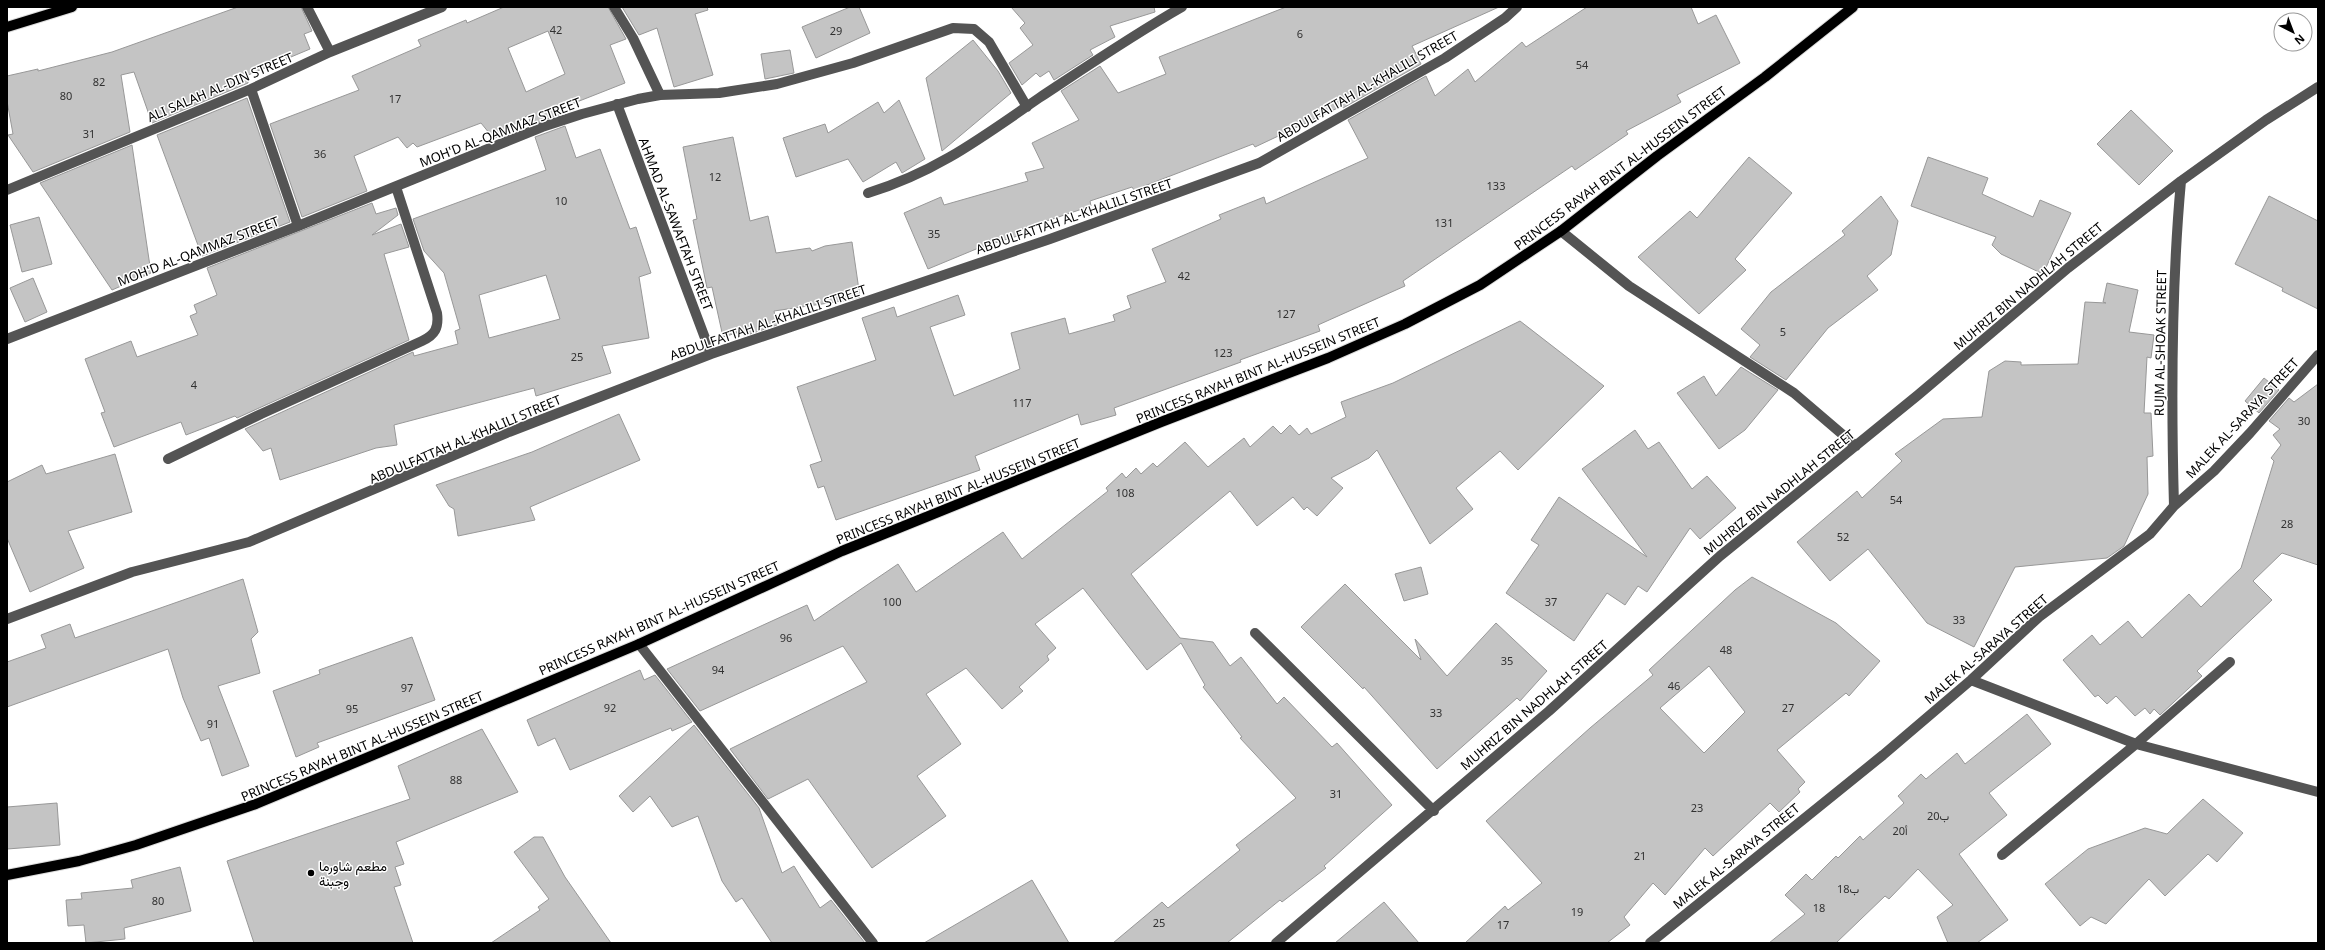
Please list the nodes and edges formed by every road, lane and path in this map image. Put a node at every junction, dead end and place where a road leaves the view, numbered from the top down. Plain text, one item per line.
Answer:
1 (72, 7) edge
2 (307, 7) edge
3 (442, 7) edge
4 (614, 7) edge
5 (1182, 7) edge
6 (1516, 7) edge
7 (1853, 7) edge
8 (7, 27) edge
9 (330, 52) junction
10 (2318, 87) edge
11 (251, 89) junction
12 (660, 95) junction
13 (617, 104) junction
14 (1027, 107) junction
15 (2180, 181) junction
16 (396, 187) junction
17 (7, 190) edge
18 (868, 193) dead end
19 (298, 226) junction
20 (1561, 231) junction
21 (7, 339) edge
22 (711, 354) junction
23 (2318, 355) edge
24 (1856, 446) junction
25 (168, 459) dead end
26 (2174, 506) junction
27 (7, 619) edge
28 (1255, 632) dead end
29 (639, 644) junction
30 (2230, 662) dead end
31 (1971, 680) junction
32 (2136, 744) junction
33 (2318, 792) edge
34 (1434, 810) junction
35 (2002, 855) dead end
36 (7, 875) edge
37 (873, 943) edge
38 (1276, 943) edge
39 (1650, 943) edge

1 - 8 main road
2 - 9 street
3 - 9 street, ALI SALAH AL-DIN STREET
4 - 12 street
5 - 14 street
6 - 22 street, ABDULFATTAH AL-KHALILI STREET
7 - 20 main road, PRINCESS RAYAH BINT AL-HUSSEIN STREET
9 - 11 street, ALI SALAH AL-DIN STREET
10 - 15 street, MUHRIZ BIN NADHLAH STREET
11 - 17 street, ALI SALAH AL-DIN STREET
11 - 19 street
12 - 13 street, MOH'D AL-QAMMAZ STREET
12 - 14 street, MOH'D AL-QAMMAZ STREET
13 - 16 street, MOH'D AL-QAMMAZ STREET
13 - 22 street, AHMAD AL-SAWAFTAH STREET
14 - 18 street
15 - 24 street, MUHRIZ BIN NADHLAH STREET
15 - 26 street, RUJM AL-SHOAK STREET
16 - 19 street, MOH'D AL-QAMMAZ STREET
16 - 25 street
19 - 21 street, MOH'D AL-QAMMAZ STREET
20 - 24 street
20 - 29 main road, PRINCESS RAYAH BINT AL-HUSSEIN STREET
22 - 27 street, ABDULFATTAH AL-KHALILI STREET
23 - 26 street, MALEK AL-SARAYA STREET
24 - 34 street, MUHRIZ BIN NADHLAH STREET
26 - 31 street, MALEK AL-SARAYA STREET
28 - 34 street
29 - 36 main road, PRINCESS RAYAH BINT AL-HUSSEIN STREET
29 - 37 street
30 - 32 street
31 - 32 street
31 - 39 street, MALEK AL-SARAYA STREET
32 - 33 street
32 - 35 street
34 - 38 street, MUHRIZ BIN NADHLAH STREET

